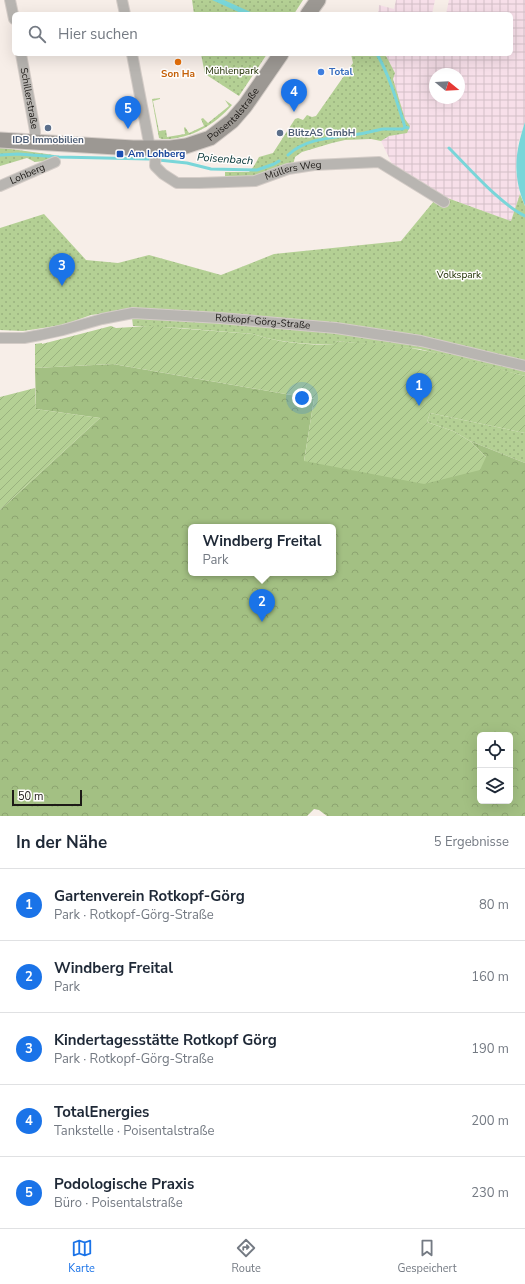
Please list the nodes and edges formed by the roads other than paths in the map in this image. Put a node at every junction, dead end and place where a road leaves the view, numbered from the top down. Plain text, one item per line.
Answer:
1 (10, 0) edge
2 (122, 0) edge
3 (318, 0) edge
4 (13, 12) edge
5 (125, 12) edge
6 (309, 12) edge
7 (21, 56) edge
8 (132, 56) edge
9 (280, 56) edge
10 (0, 140) edge
11 (35, 142) junction
12 (154, 153) junction
13 (55, 162) dead end
14 (0, 186) edge
15 (444, 202) dead end
16 (0, 338) edge
17 (525, 366) edge

1 - 4 street
2 - 5 street
3 - 6 main road
7 - 11 street, Schillerstraße
8 - 12 street
9 - 12 main road, Poisentalstraße
10 - 11 main road, Poisentalstraße
11 - 12 main road, Poisentalstraße
12 - 15 street, Müllers Weg
13 - 14 street, Lohberg
16 - 17 street, Rotkopf-Görg-Straße

